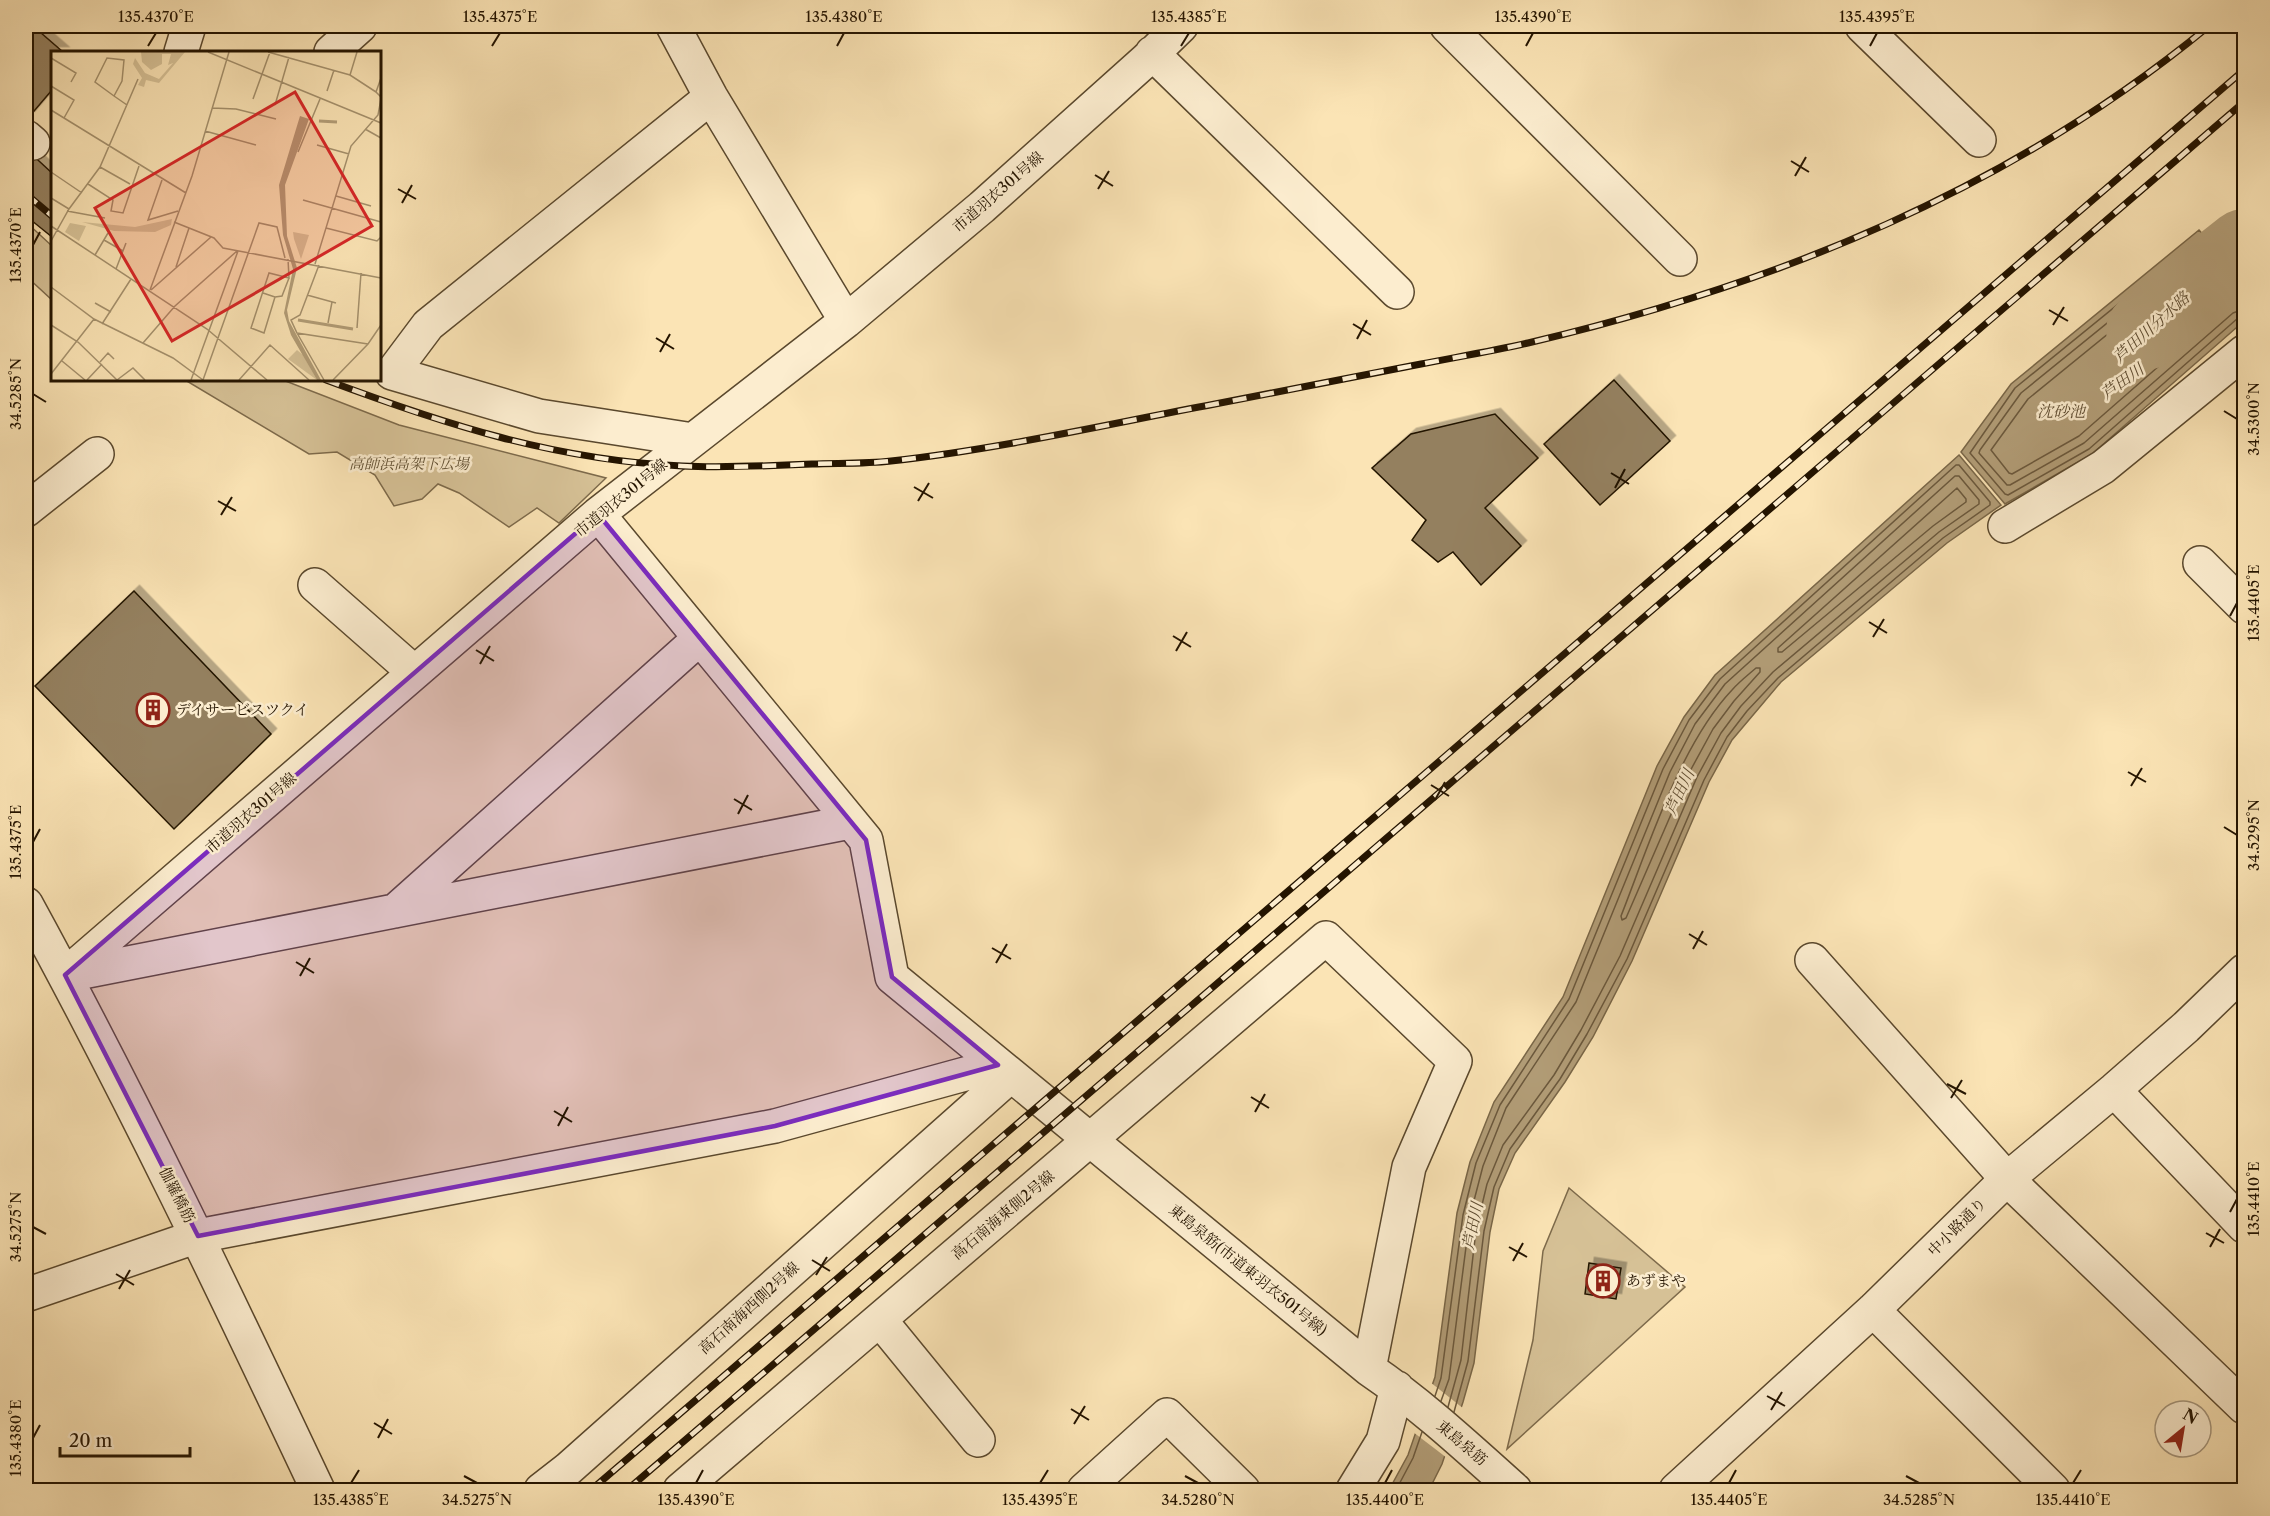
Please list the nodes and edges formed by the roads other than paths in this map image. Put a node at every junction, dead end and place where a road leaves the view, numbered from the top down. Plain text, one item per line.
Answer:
1 (189, 26) edge
2 (360, 26) edge
3 (673, 26) edge
4 (1181, 26) edge
5 (1447, 26) edge
6 (1862, 26) edge
7 (180, 51) edge
8 (332, 51) edge
9 (1152, 53) junction
10 (711, 97) junction
11 (1979, 140) dead end
12 (1680, 259) dead end
13 (1397, 292) dead end
14 (846, 321) junction
15 (2244, 352) edge
16 (693, 440) junction
17 (97, 454) dead end
18 (26, 507) edge
19 (598, 514) junction
20 (2005, 526) dead end
21 (2200, 563) dead end
22 (315, 585) dead end
23 (2244, 607) edge
24 (700, 638) junction
25 (414, 672) junction
26 (850, 822) junction
27 (26, 904) edge
28 (394, 911) junction
29 (1812, 960) dead end
30 (2244, 971) edge
31 (65, 975) junction
32 (1004, 1071) junction
33 (2114, 1090) junction
34 (1090, 1141) junction
35 (2007, 1179) junction
36 (2244, 1226) edge
37 (198, 1236) junction
38 (26, 1295) edge
39 (1873, 1310) junction
40 (880, 1320) junction
41 (1369, 1369) junction
42 (1402, 1393) junction
43 (2244, 1407) edge
44 (978, 1440) dead end
45 (318, 1491) edge
46 (541, 1491) edge
47 (680, 1491) edge
48 (1084, 1491) edge
49 (1243, 1491) edge
50 (1353, 1491) edge
51 (1515, 1491) edge
52 (1676, 1491) edge
53 (2053, 1491) edge

1 - 7 street
2 - 8 street
3 - 10 street
4 - 9 street, 市道羽衣301号線
5 - 12 street
6 - 11 street
9 - 13 street
9 - 14 street, 市道羽衣301号線
10 - 14 street
10 - 16 street
14 - 16 street, 市道羽衣301号線
15 - 20 street
16 - 19 street, 市道羽衣301号線
17 - 18 street
19 - 24 street, 東島泉筋(市道東羽衣501号線)
19 - 25 street, 市道羽衣301号線
21 - 23 street
22 - 25 street
24 - 26 street, 東島泉筋(市道東羽衣501号線)
24 - 28 street
25 - 31 street, 市道羽衣301号線
26 - 28 street
26 - 32 street, 東島泉筋(市道東羽衣501号線)
27 - 31 street, 伽羅橋筋
28 - 31 street
29 - 35 street
30 - 33 street, 中小路通り
31 - 37 street, 伽羅橋筋
32 - 34 street, 東島泉筋(市道東羽衣501号線)
32 - 37 street
32 - 46 street, 高石南海西側2号線
33 - 35 street, 中小路通り
33 - 36 street
34 - 40 street, 高石南海東側2号線
34 - 41 street, 東島泉筋(市道東羽衣501号線)
34 - 41 street, 高石南海東側2号線
35 - 39 street, 中小路通り
35 - 43 street
37 - 38 street
37 - 45 street, 伽羅橋筋
39 - 52 street, 中小路通り
39 - 53 street
40 - 44 street
40 - 47 street, 高石南海東側2号線
41 - 42 street, 東島泉筋(市道東羽衣501号線)
42 - 50 street
42 - 51 street, 東島泉筋
48 - 49 street

